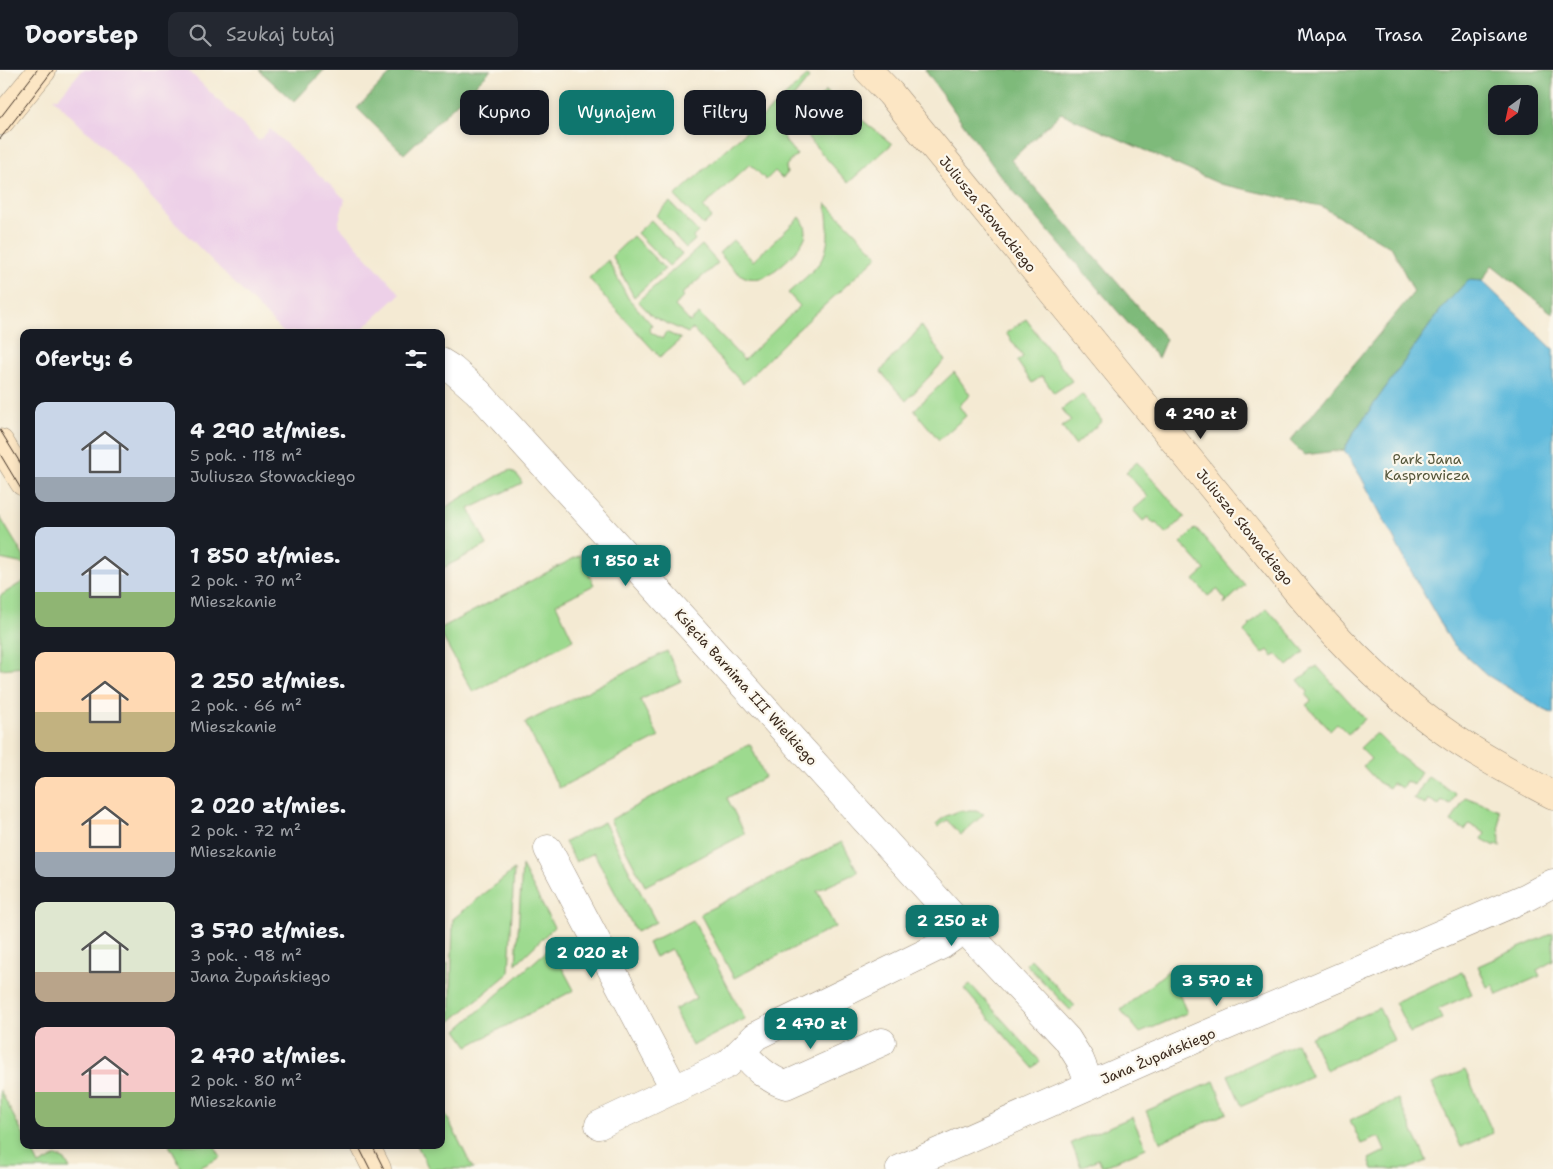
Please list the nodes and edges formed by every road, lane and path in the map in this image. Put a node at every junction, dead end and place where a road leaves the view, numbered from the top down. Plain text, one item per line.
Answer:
1 (42, 70) edge
2 (868, 70) edge
3 (0, 122) edge
4 (445, 365) edge
5 (0, 443) edge
6 (20, 476) edge
7 (1553, 795) edge
8 (548, 849) dead end
9 (1553, 883) edge
10 (964, 929) junction
11 (882, 1042) dead end
12 (741, 1052) junction
13 (1090, 1085) junction
14 (674, 1088) junction
15 (599, 1125) dead end
16 (367, 1149) edge
17 (377, 1169) edge
18 (900, 1169) edge

1 - 3 street
2 - 7 street, Juliusza Słowackiego
4 - 10 street, Księcia Barnima III Wielkiego
5 - 6 street
8 - 14 street
9 - 13 street, Jana Żupańskiego
10 - 12 street
10 - 13 street, Księcia Barnima III Wielkiego
11 - 12 street
12 - 14 street
13 - 18 street, Jana Żupańskiego
14 - 15 street
16 - 17 street

